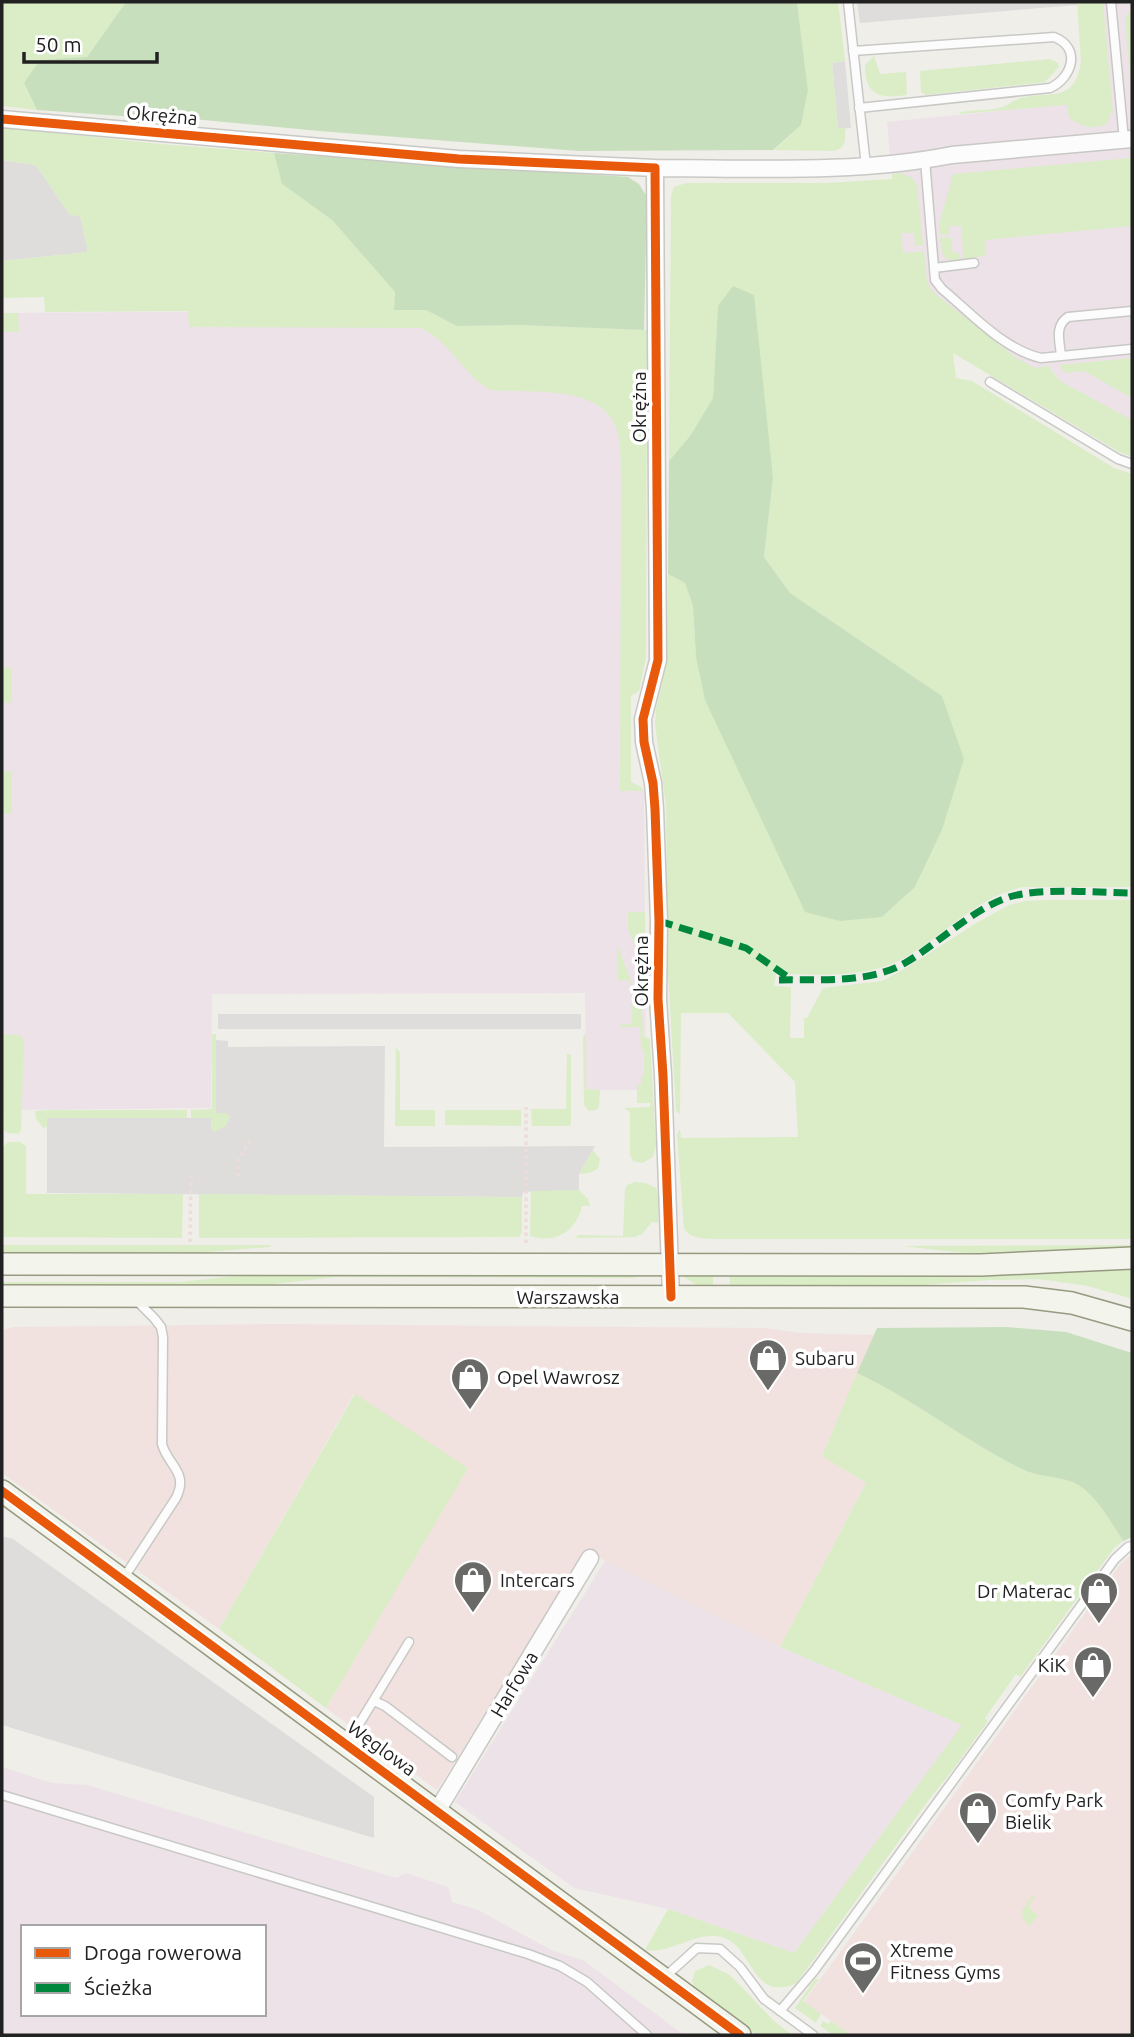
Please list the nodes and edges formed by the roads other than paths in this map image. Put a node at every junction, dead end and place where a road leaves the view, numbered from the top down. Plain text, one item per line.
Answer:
1 (848, 2) edge
2 (1119, 2) edge
3 (1112, 6) edge
4 (853, 51) junction
5 (859, 108) junction
6 (2, 119) edge
7 (1128, 139) edge
8 (925, 160) junction
9 (866, 166) junction
10 (655, 168) junction
11 (974, 263) dead end
12 (934, 268) junction
13 (1132, 311) edge
14 (1132, 349) edge
15 (1060, 356) junction
16 (990, 382) dead end
17 (1132, 464) edge
18 (1132, 1258) edge
19 (2, 1264) edge
20 (670, 1265) junction
21 (2, 1296) edge
22 (131, 1296) junction
23 (671, 1297) junction
24 (1132, 1320) edge
25 (2, 1491) edge
26 (1132, 1546) edge
27 (590, 1558) dead end
28 (123, 1579) junction
29 (410, 1642) dead end
30 (374, 1701) junction
31 (347, 1744) junction
32 (452, 1757) dead end
33 (2, 1795) edge
34 (437, 1811) junction
35 (664, 1978) junction
36 (780, 2011) junction
37 (647, 2035) edge
38 (740, 2035) edge
39 (813, 2035) edge

1 - 4 lane
2 - 3 lane
3 - 7 lane
4 - 5 lane
4 - 5 lane
5 - 9 lane
6 - 10 street, Okrężna
7 - 8 street
8 - 9 street
8 - 12 lane
9 - 10 street
10 - 20 street, Okrężna
11 - 12 lane
12 - 15 lane
13 - 15 lane
14 - 15 lane
16 - 17 lane
18 - 20 main road, Warszawska
19 - 20 main road, Warszawska
20 - 23 street, Okrężna
21 - 22 main road, Warszawska
22 - 23 main road, Warszawska
22 - 28 lane
23 - 24 main road, Warszawska
25 - 28 main road, Węglowa
26 - 36 lane
27 - 34 street, Harfowa
28 - 31 main road, Węglowa
29 - 30 lane
30 - 31 lane
30 - 32 lane
31 - 34 main road, Węglowa
33 - 37 lane
34 - 35 main road, Węglowa
35 - 36 lane
35 - 38 main road, Węglowa
36 - 39 lane

